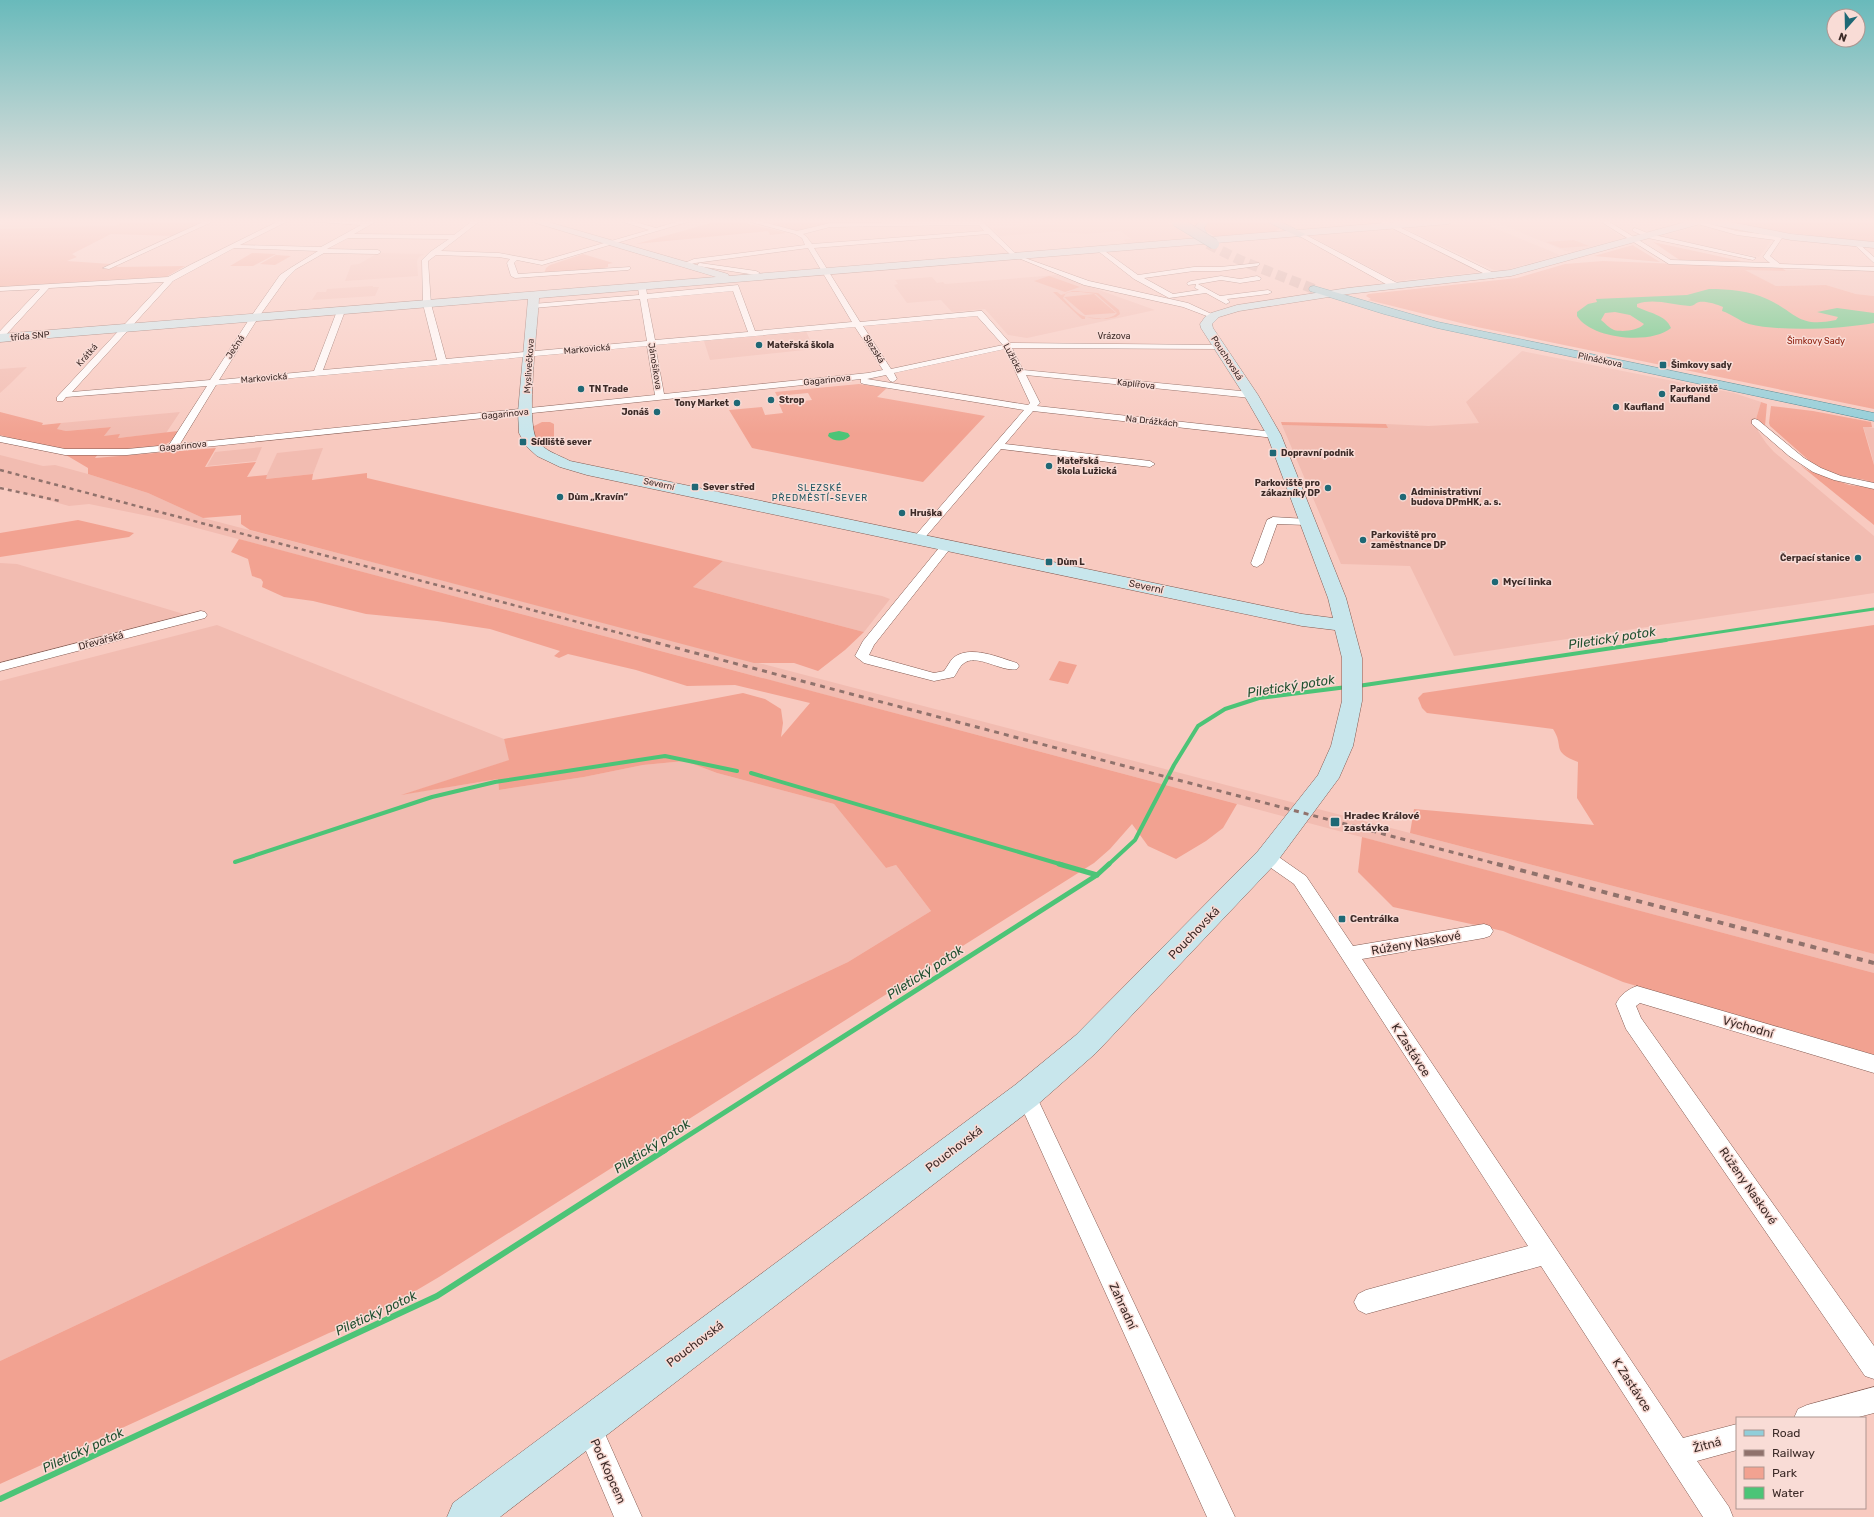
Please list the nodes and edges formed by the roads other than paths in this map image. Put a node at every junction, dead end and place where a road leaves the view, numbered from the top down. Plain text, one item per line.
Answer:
1 (42, 292) edge
2 (158, 292) edge
3 (273, 292) edge
4 (426, 292) edge
5 (521, 292) edge
6 (535, 292) edge
7 (631, 292) edge
8 (642, 292) joint
9 (737, 292) edge
10 (838, 292) edge
11 (1136, 292) edge
12 (1160, 292) edge
13 (1203, 292) edge
14 (1208, 292) edge
15 (1262, 292) edge
16 (1320, 292) edge
17 (1327, 292) tunnel mouth
18 (1327, 292) tunnel mouth
19 (1170, 298) junction
20 (427, 304) junction
21 (341, 311) junction
22 (979, 313) joint
23 (1212, 316) junction
24 (254, 318) junction
25 (857, 324) junction
26 (124, 328) junction
27 (752, 333) junction
28 (0, 337) edge
29 (651, 342) junction
30 (1008, 346) junction
31 (1219, 347) junction
32 (530, 354) junction
33 (442, 362) junction
34 (1021, 372) junction
35 (318, 373) junction
36 (889, 373) junction
37 (839, 379) junction
38 (213, 383) junction
39 (899, 386) junction
40 (64, 395) joint
41 (1252, 395) junction
42 (660, 398) junction
43 (1031, 408) junction
44 (1874, 411) edge
45 (525, 412) junction
46 (1874, 417) edge
47 (1755, 422) dead end
48 (1274, 435) junction
49 (0, 439) edge
50 (998, 446) junction
51 (172, 448) junction
52 (1150, 464) dead end
53 (1874, 486) edge
54 (1307, 522) junction
55 (918, 539) junction
56 (947, 545) junction
57 (1257, 563) dead end
58 (201, 615) dead end
59 (1345, 625) junction
60 (1012, 666) dead end
61 (0, 667) edge
62 (1267, 857) junction
63 (1484, 931) dead end
64 (1348, 954) junction
65 (1625, 1004) joint
66 (1874, 1064) edge
67 (1026, 1095) junction
68 (1545, 1253) junction
69 (1366, 1302) dead end
70 (1874, 1367) edge
71 (1874, 1400) edge
72 (1811, 1417) edge
73 (588, 1425) junction
74 (1736, 1437) edge
75 (1678, 1453) junction
76 (467, 1517) edge
77 (628, 1517) edge
78 (1221, 1517) edge
79 (1719, 1517) edge

1 - 28 street
2 - 26 street, Krátká
3 - 24 street, Ječná
4 - 20 street
5 - 20 street, třída SNP
6 - 32 street, Myslivečkova
7 - 8 street, třída SNP
8 - 29 street, Jánošíkova
9 - 27 street
10 - 25 street, Slezská
11 - 19 street
12 - 19 street
13 - 19 street
14 - 15 street
16 - 23 street
17 - 44 main road, Pilnáčkova
18 - 46 main road, Pilnáčkova
19 - 23 street
20 - 21 street, třída SNP
20 - 33 street
21 - 24 street, třída SNP
21 - 35 street
22 - 25 street, Markovická
22 - 30 street, Lužická
23 - 31 street, Pouchovská
24 - 26 street, třída SNP
24 - 38 street, Ječná
25 - 27 street, Markovická
25 - 36 street, Slezská
26 - 28 street, třída SNP
26 - 40 street, Krátká
27 - 29 street, Markovická
29 - 32 street, Markovická
29 - 42 street, Jánošíkova
30 - 31 street, Vrázova
30 - 34 street, Lužická
30 - 36 street, Gagarinova
31 - 41 street, Pouchovská
32 - 33 street, Markovická
32 - 45 street, Myslivečkova
33 - 35 street, Markovická
34 - 41 street, Kaplířova
34 - 43 street, Lužická
35 - 38 street, Markovická
36 - 37 street, Gagarinova
36 - 39 street, Slezská
37 - 39 street
37 - 42 street, Gagarinova
38 - 40 street, Markovická
38 - 51 street, Ječná
39 - 43 street
41 - 48 street, Pouchovská
42 - 45 street, Gagarinova
43 - 48 street, Na Drážkách
43 - 50 street
45 - 51 street, Gagarinova
45 - 55 street, Severní
47 - 53 street
48 - 54 street, Pouchovská
49 - 51 street, Gagarinova
50 - 52 street
50 - 55 street
54 - 57 street
54 - 59 street, Pouchovská
55 - 56 street, Severní
56 - 59 street, Severní
56 - 60 street
58 - 61 street, Dřevařská
59 - 62 street, Pouchovská
62 - 64 street, K Zastávce
62 - 67 street, Pouchovská
63 - 64 street, Rúženy Naskové
64 - 68 street, K Zastávce
65 - 66 street, Východní
65 - 70 street, Růženy Naskové
67 - 73 street, Pouchovská
67 - 78 street, Zahradní
68 - 69 street
68 - 75 street, K Zastávce
71 - 72 street
73 - 76 street, Pouchovská
73 - 77 street, Pod Kopcem
74 - 75 street, Žitná
75 - 79 street, K Zastávce

